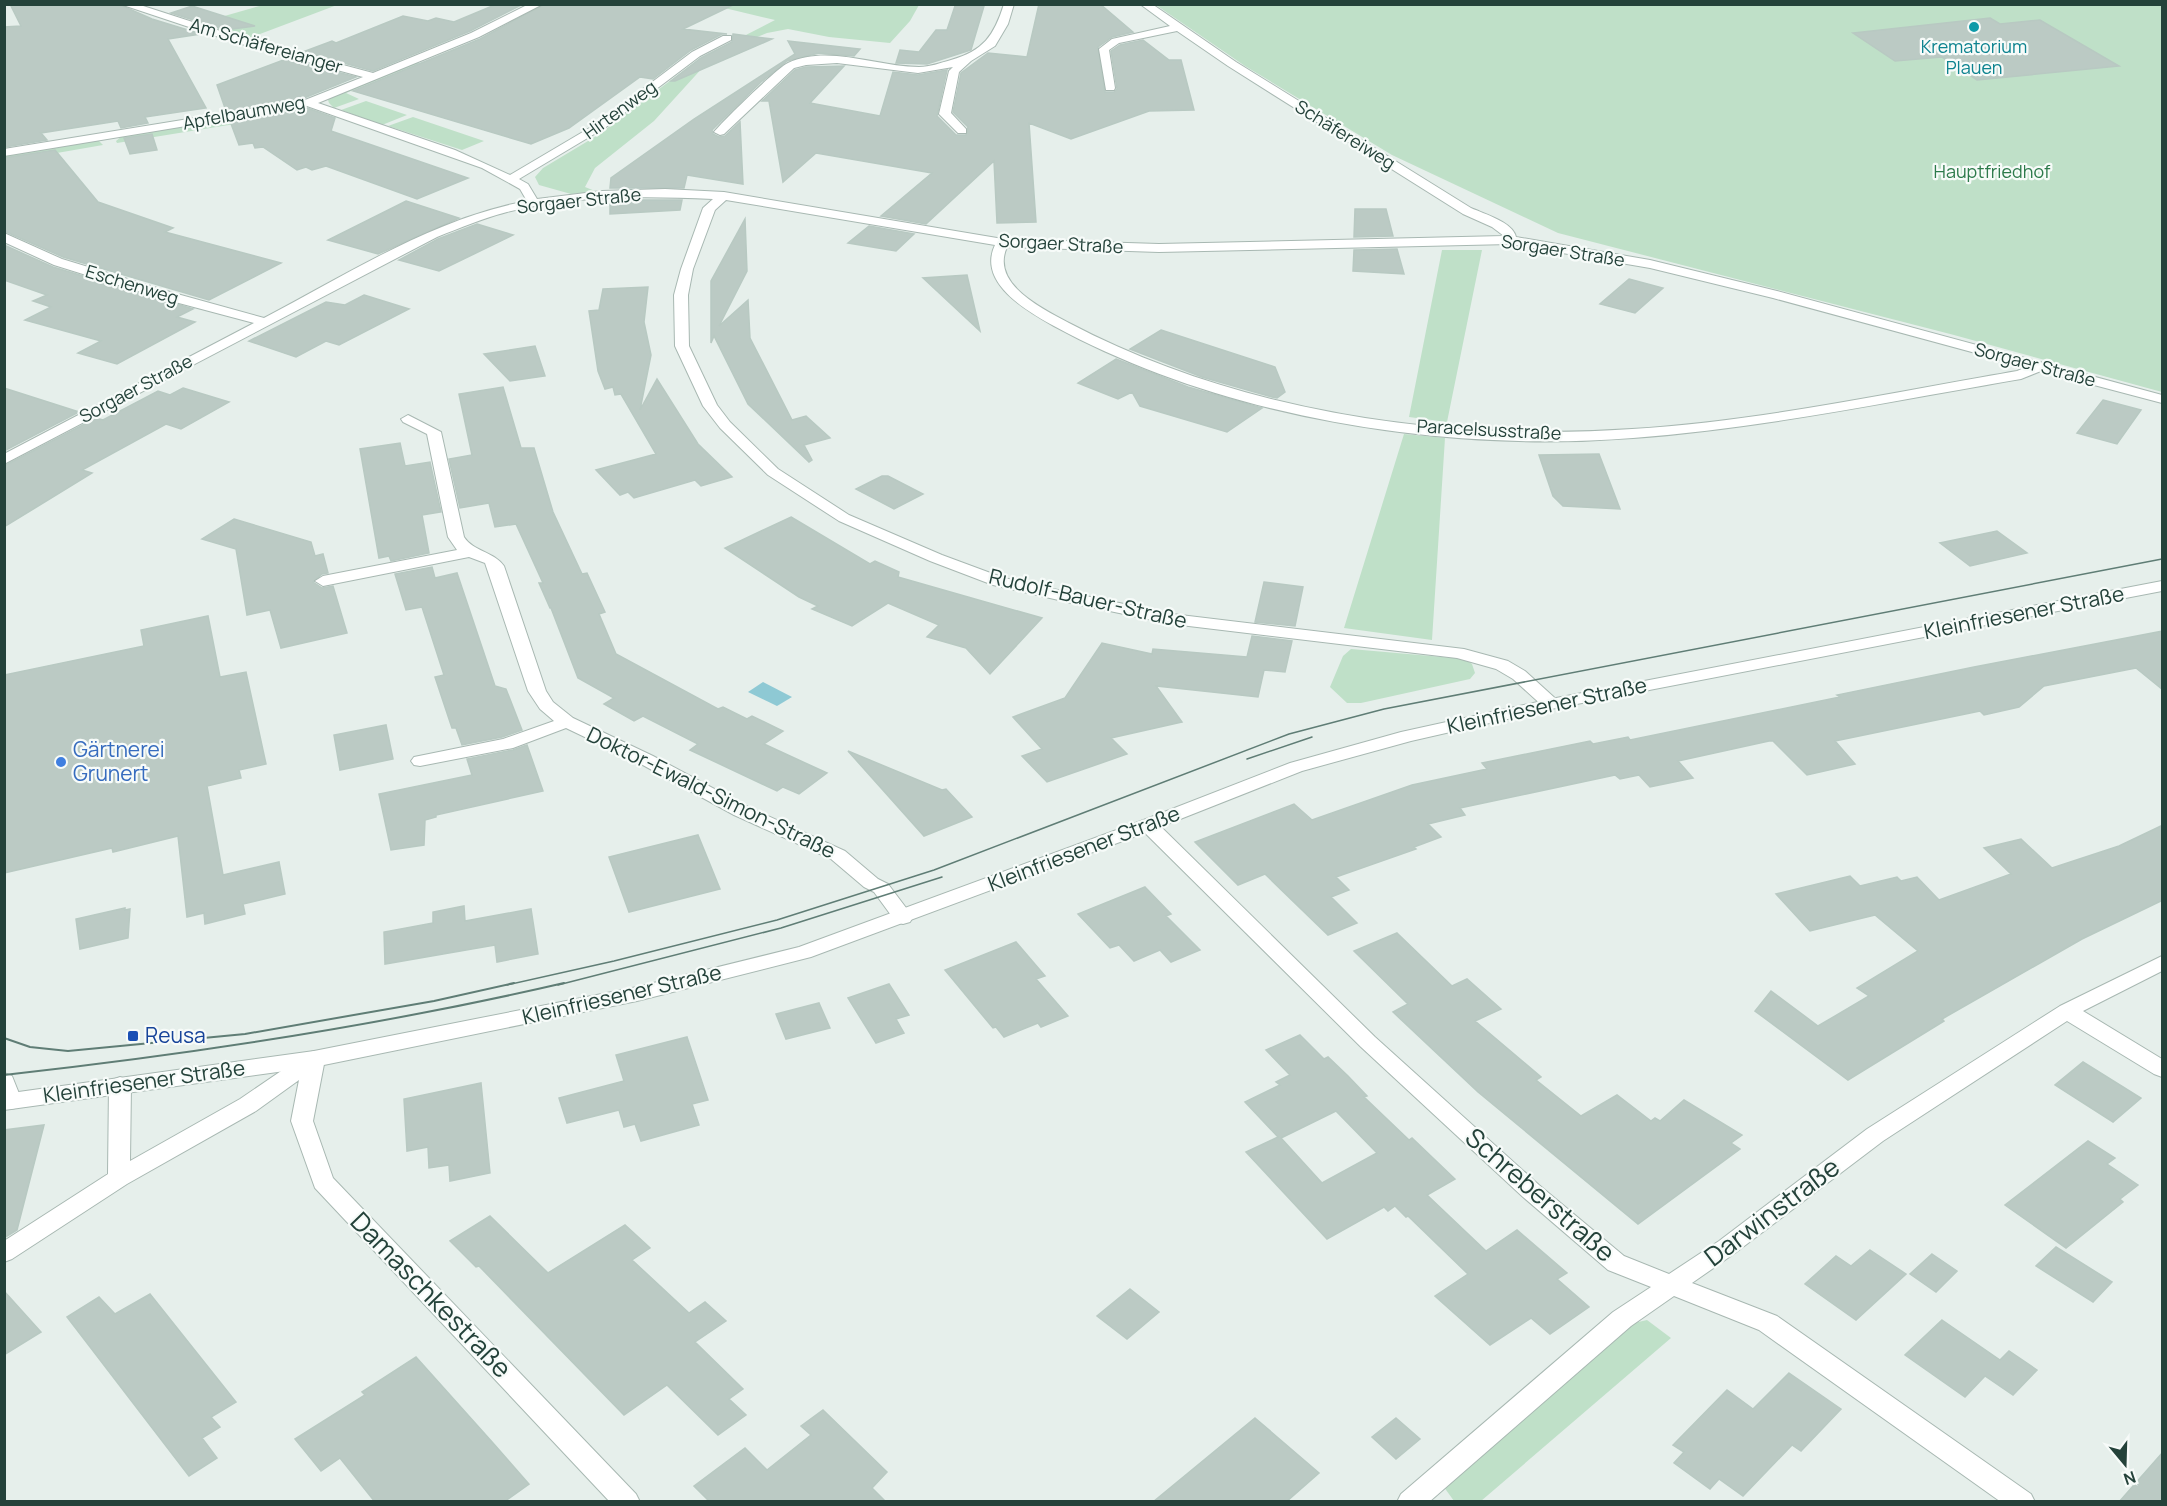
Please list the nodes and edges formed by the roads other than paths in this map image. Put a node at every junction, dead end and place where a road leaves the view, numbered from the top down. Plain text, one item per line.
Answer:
1 (125, 4) edge
2 (538, 4) edge
3 (1009, 4) edge
4 (1145, 4) edge
5 (1179, 27) junction
6 (728, 38) dead end
7 (967, 59) junction
8 (372, 76) junction
9 (1110, 88) dead end
10 (308, 103) junction
11 (962, 131) dead end
12 (720, 132) dead end
13 (4, 153) edge
14 (512, 179) junction
15 (723, 196) junction
16 (534, 203) junction
17 (4, 237) edge
18 (1510, 240) junction
19 (1003, 243) junction
20 (264, 322) junction
21 (2039, 366) junction
22 (2163, 399) edge
23 (408, 419) dead end
24 (4, 460) edge
25 (470, 552) junction
26 (323, 580) dead end
27 (2163, 586) edge
28 (1551, 704) junction
29 (567, 722) junction
30 (420, 761) dead end
31 (1148, 825) junction
32 (903, 917) junction
33 (2163, 963) edge
34 (2067, 1011) junction
35 (314, 1059) junction
36 (2163, 1069) edge
37 (120, 1085) junction
38 (6, 1095) edge
39 (119, 1178) junction
40 (4, 1253) edge
41 (1675, 1284) junction
42 (627, 1502) edge
43 (1410, 1502) edge
44 (2022, 1502) edge

1 - 8 street, Am Schäfereianger
2 - 8 street, Apfelbaumweg
3 - 7 street
4 - 5 street, Schäfereiweg
5 - 9 street
5 - 18 street, Schäfereiweg
6 - 14 street, Hirtenweg
7 - 11 street
7 - 12 street
8 - 10 street, Apfelbaumweg
10 - 13 street, Apfelbaumweg
10 - 14 street
14 - 16 street
15 - 16 street, Sorgaer Straße
15 - 19 street, Sorgaer Straße
15 - 28 street, Rudolf-Bauer-Straße
16 - 20 street, Sorgaer Straße
17 - 20 street, Eschenweg
18 - 19 street, Sorgaer Straße
18 - 21 street, Sorgaer Straße
19 - 21 street, Paracelsusstraße
20 - 24 street, Sorgaer Straße
21 - 22 street, Sorgaer Straße
23 - 25 street, Doktor-Ewald-Simon-Straße
25 - 26 street
25 - 29 street, Doktor-Ewald-Simon-Straße
27 - 28 street, Kleinfriesener Straße
28 - 31 street, Kleinfriesener Straße
29 - 30 street, Doktor-Ewald-Simon-Straße
29 - 32 street, Doktor-Ewald-Simon-Straße
31 - 32 street, Kleinfriesener Straße
31 - 41 street, Schreberstraße
32 - 35 street, Kleinfriesener Straße
33 - 34 street, Darwinstraße
34 - 36 street
34 - 41 street, Darwinstraße
35 - 37 street, Kleinfriesener Straße
35 - 39 street
35 - 42 street, Damaschkestraße
37 - 38 street, Kleinfriesener Straße
37 - 39 street
39 - 40 street
41 - 43 street, Darwinstraße
41 - 44 street, Schreberstraße

